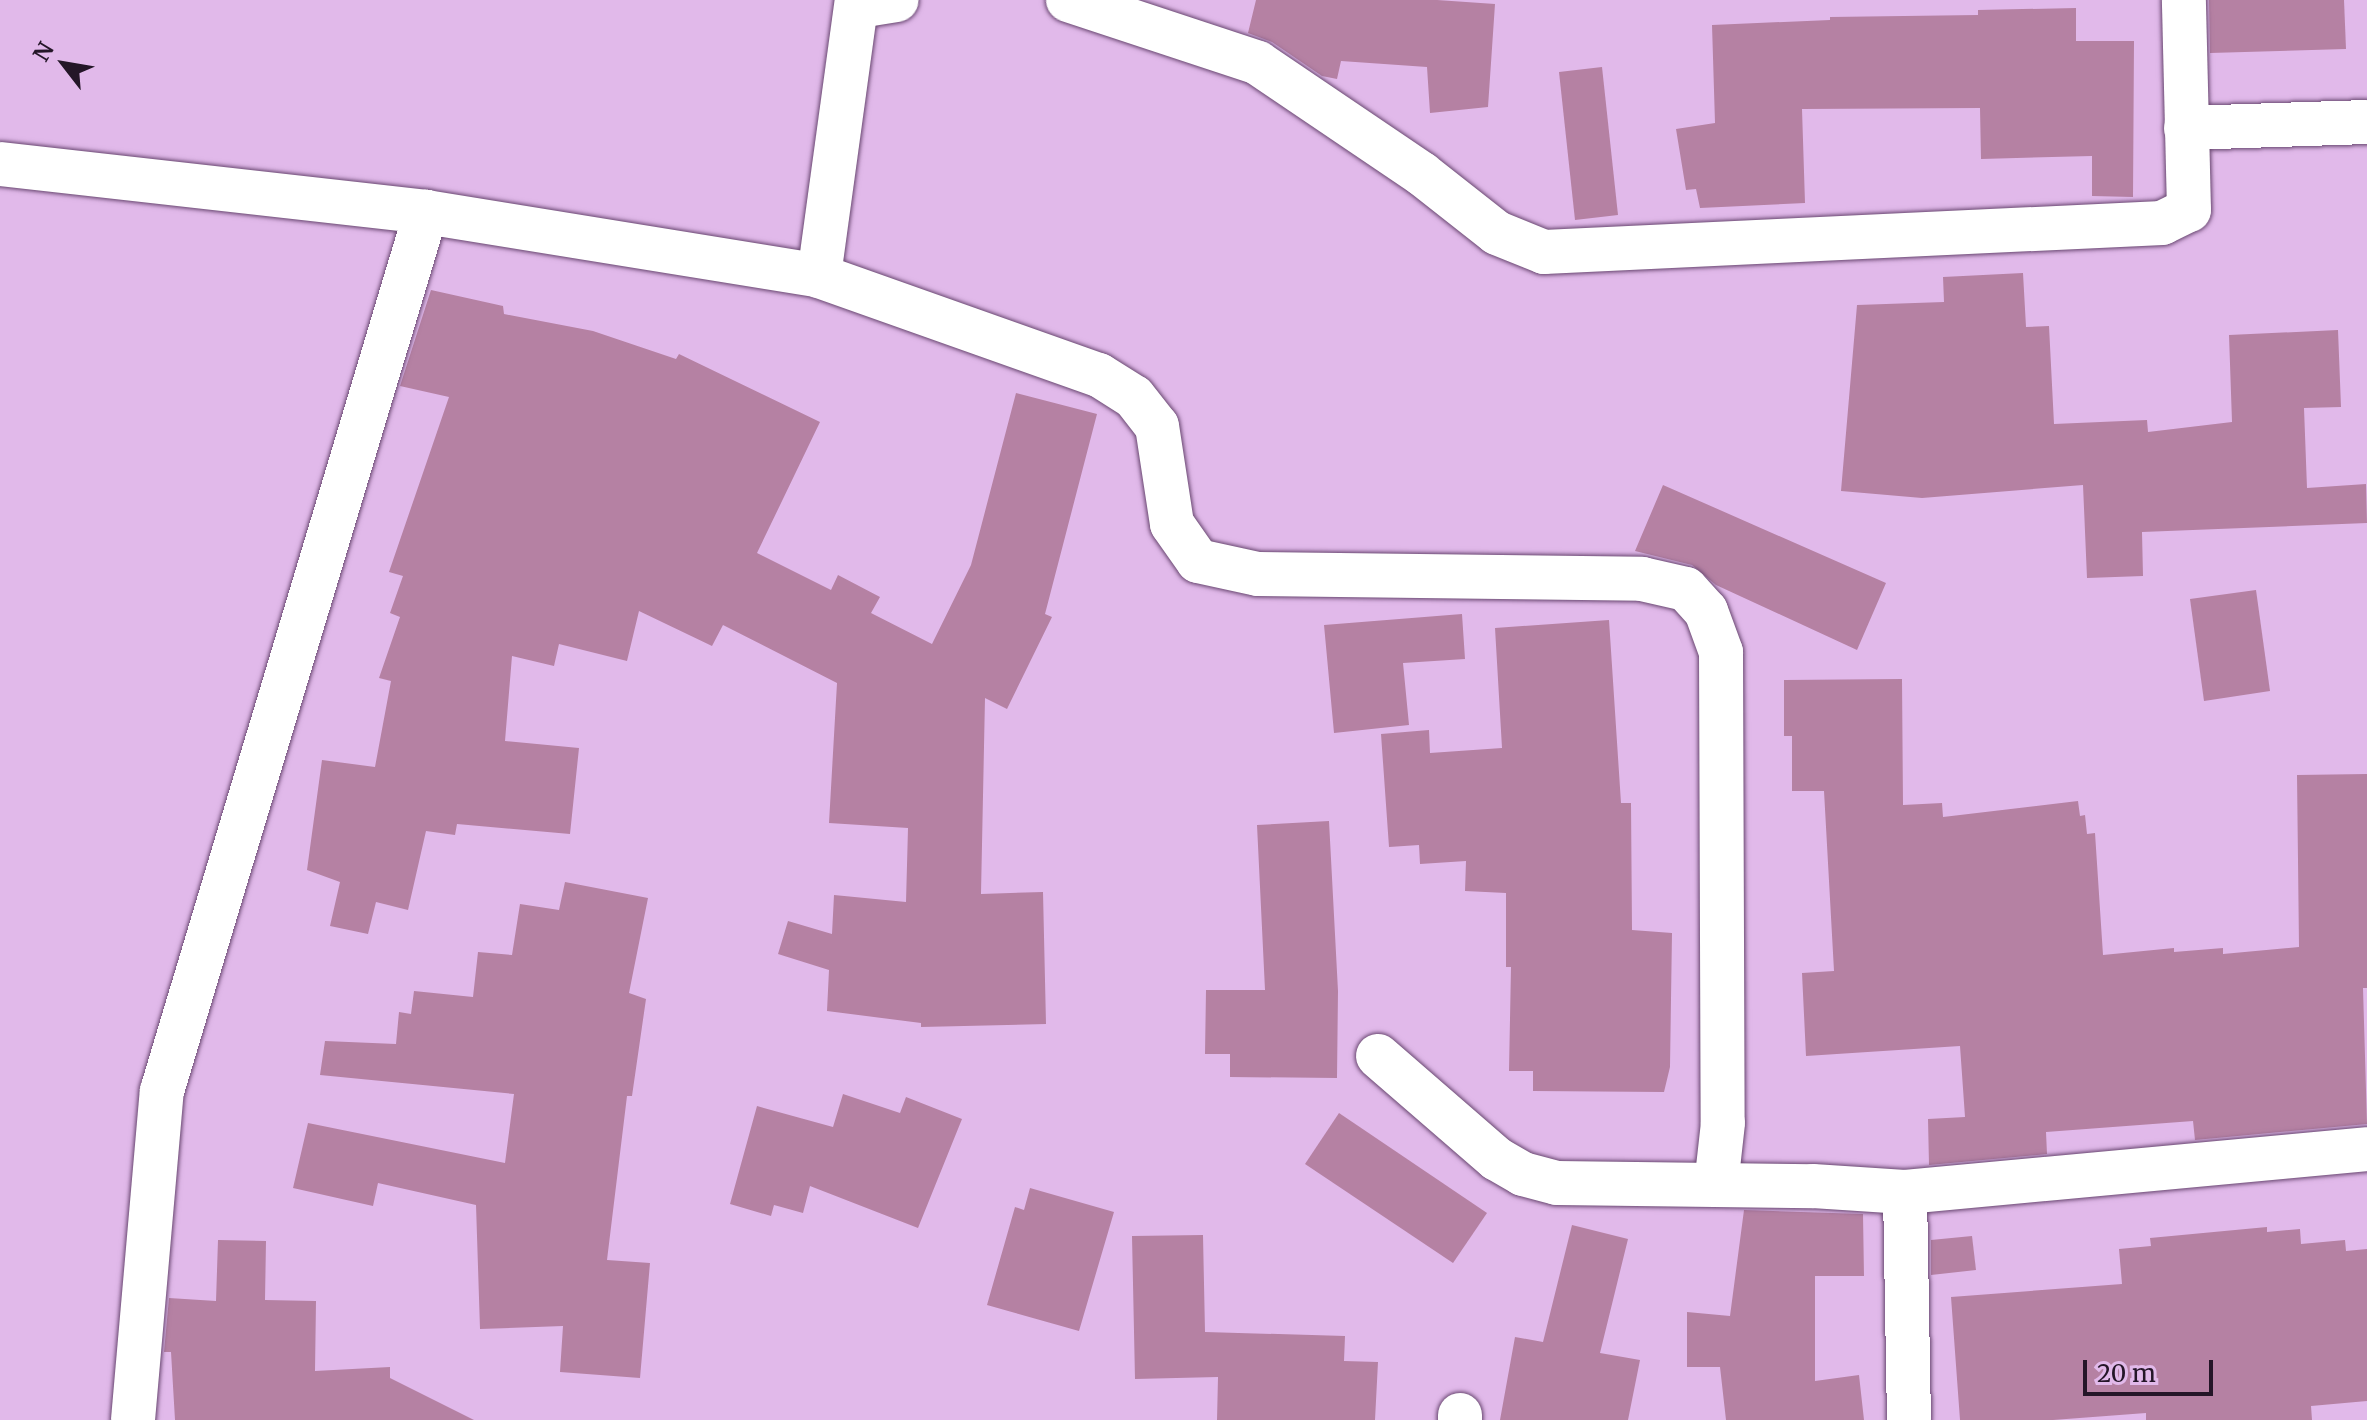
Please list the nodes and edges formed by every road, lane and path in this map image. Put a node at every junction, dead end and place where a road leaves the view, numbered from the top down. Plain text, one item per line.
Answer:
1 (1068, 0) edge
2 (2184, 0) edge
3 (871, 2) edge
4 (2367, 122) edge
5 (2186, 128) junction
6 (0, 164) edge
7 (426, 212) junction
8 (819, 276) junction
9 (1378, 1056) dead end
10 (2367, 1149) edge
11 (1716, 1185) junction
12 (1905, 1192) junction
13 (133, 1420) edge
14 (1909, 1420) edge

1 - 5 street
2 - 5 street
3 - 8 street
4 - 5 street
6 - 7 street
7 - 8 street
7 - 13 street
8 - 11 street
9 - 11 street
10 - 12 street
11 - 12 street
12 - 14 street

